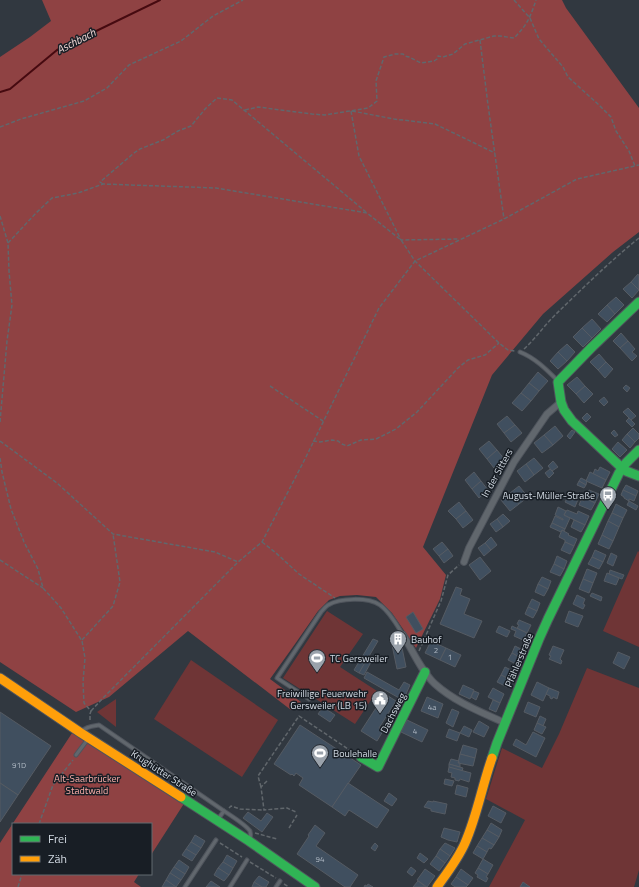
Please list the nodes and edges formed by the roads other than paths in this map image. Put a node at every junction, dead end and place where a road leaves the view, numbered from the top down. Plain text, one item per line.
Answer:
1 (639, 302) edge
2 (520, 352) road end
3 (558, 382) junction
4 (561, 402) junction
5 (639, 450) edge
6 (622, 468) junction
7 (639, 476) edge
8 (464, 562) road end
9 (404, 634) joint
10 (425, 672) junction
11 (0, 678) edge
12 (309, 699) dead end
13 (505, 723) junction
14 (85, 735) junction
15 (76, 755) road end
16 (361, 757) road end
17 (224, 811) junction
18 (217, 820) junction
19 (216, 840) road end
20 (249, 841) junction
21 (248, 860) road end
22 (280, 881) road end
23 (185, 887) edge
24 (230, 887) edge
25 (276, 887) edge
26 (315, 887) edge
27 (436, 887) edge

1 - 3 street
2 - 3 lane
3 - 4 street
4 - 6 street
4 - 8 street, In der Sitters
5 - 6 street, Pfählerstraße
6 - 7 street
6 - 13 street, Pfählerstraße
9 - 10 street
9 - 12 lane
10 - 13 street
10 - 16 street, Dachsweg
11 - 14 street, Krughütter Straße
13 - 27 street, Pfählerstraße
14 - 15 lane
14 - 17 lane
14 - 18 street, Krughütter Straße
17 - 18 lane
17 - 20 lane
18 - 20 street, Krughütter Straße
19 - 23 lane
20 - 26 street, Krughütter Straße
21 - 24 lane
22 - 25 lane

